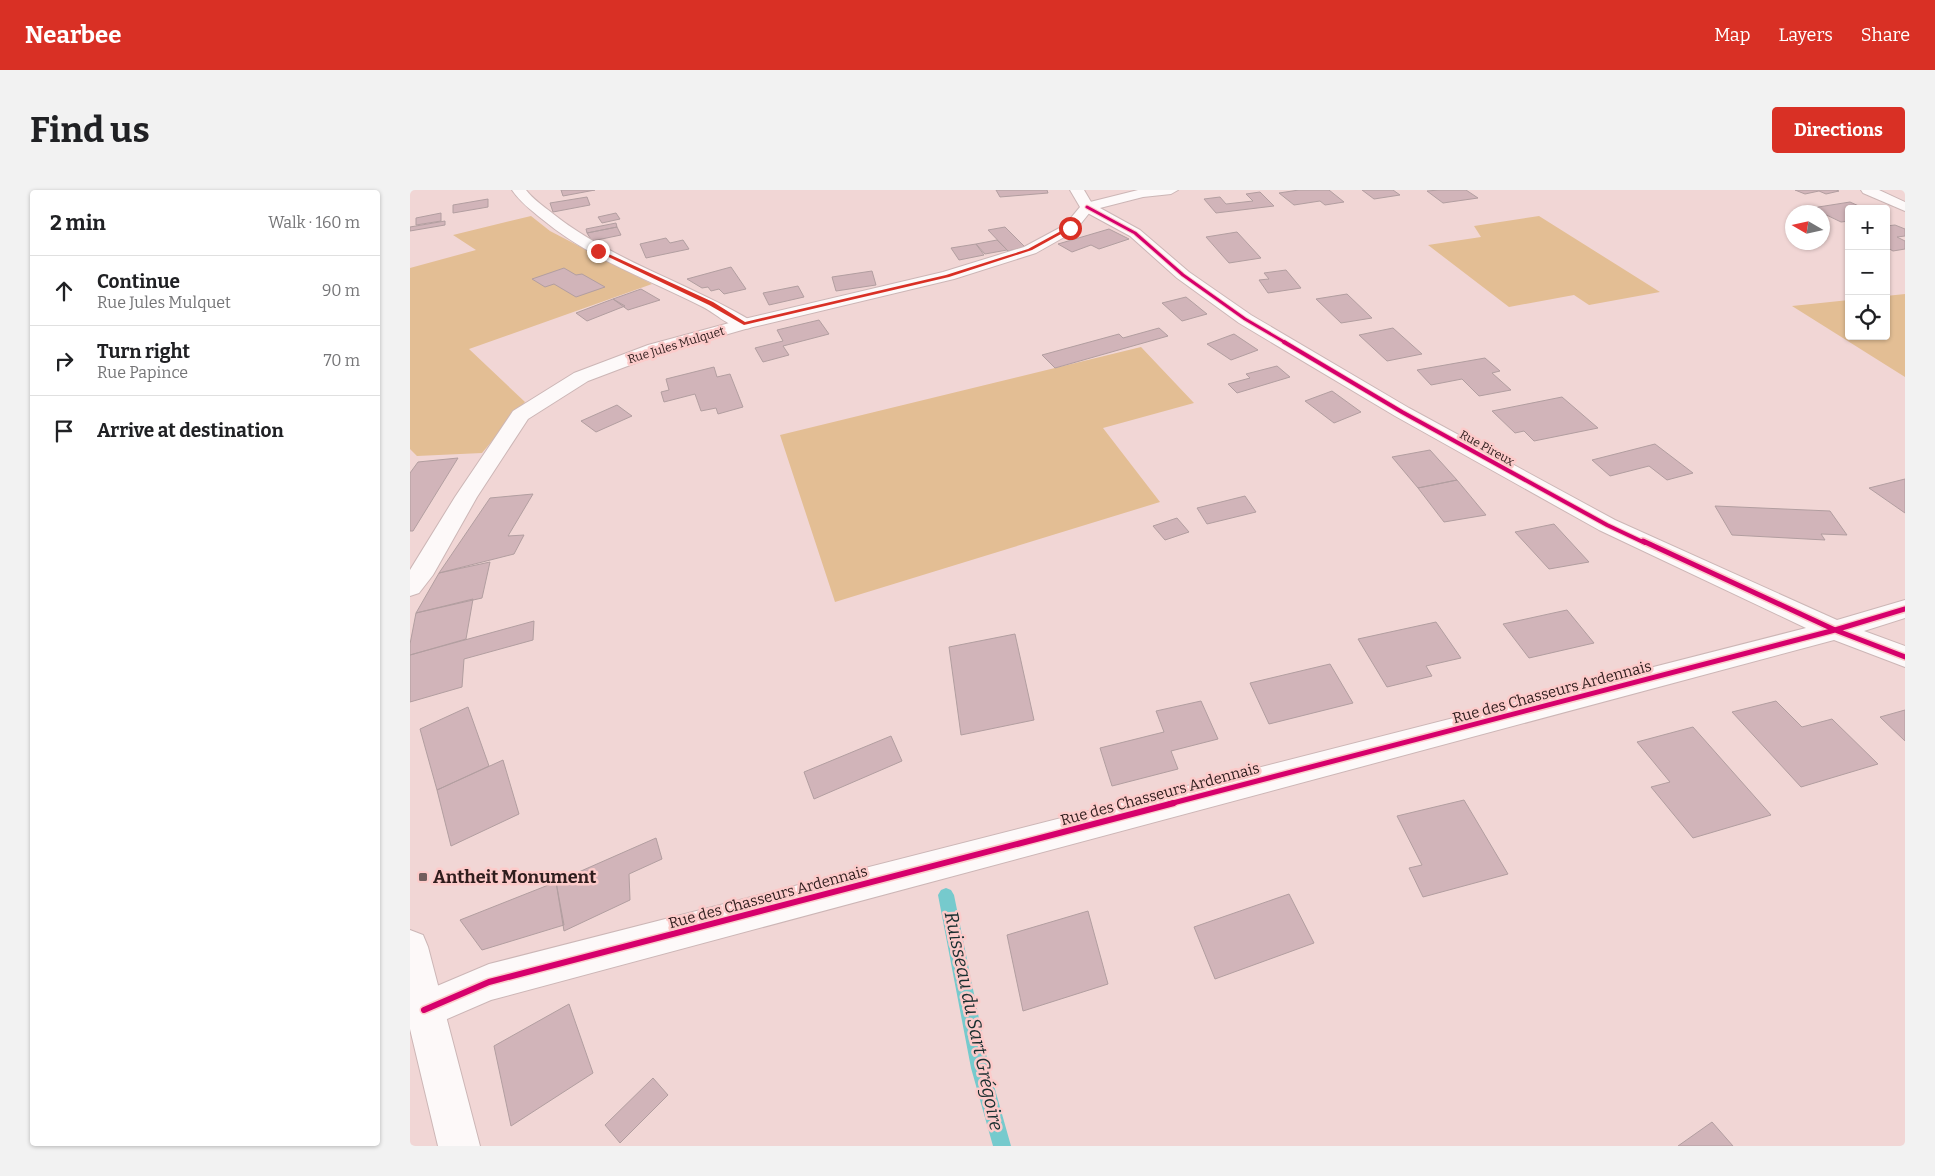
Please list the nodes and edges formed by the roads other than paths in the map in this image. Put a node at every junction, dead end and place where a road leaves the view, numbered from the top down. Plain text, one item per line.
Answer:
1 (519, 190) edge
2 (1171, 190) edge
3 (1868, 190) edge
4 (1082, 198) edge
5 (1905, 207) edge
6 (744, 324) junction
7 (410, 586) edge
8 (1905, 609) edge
9 (1835, 630) junction
10 (1905, 657) edge
11 (410, 947) edge
12 (424, 1010) junction
13 (459, 1146) edge

1 - 6 street
2 - 4 street
3 - 5 street
4 - 6 street, Rue Jules Mulquet
4 - 9 street, Rue Pireux
6 - 7 street, Rue Jules Mulquet
8 - 9 street, Rue des Chasseurs Ardennais
9 - 10 street, Rue Pireux
9 - 12 street, Rue des Chasseurs Ardennais
11 - 12 street
12 - 13 street

